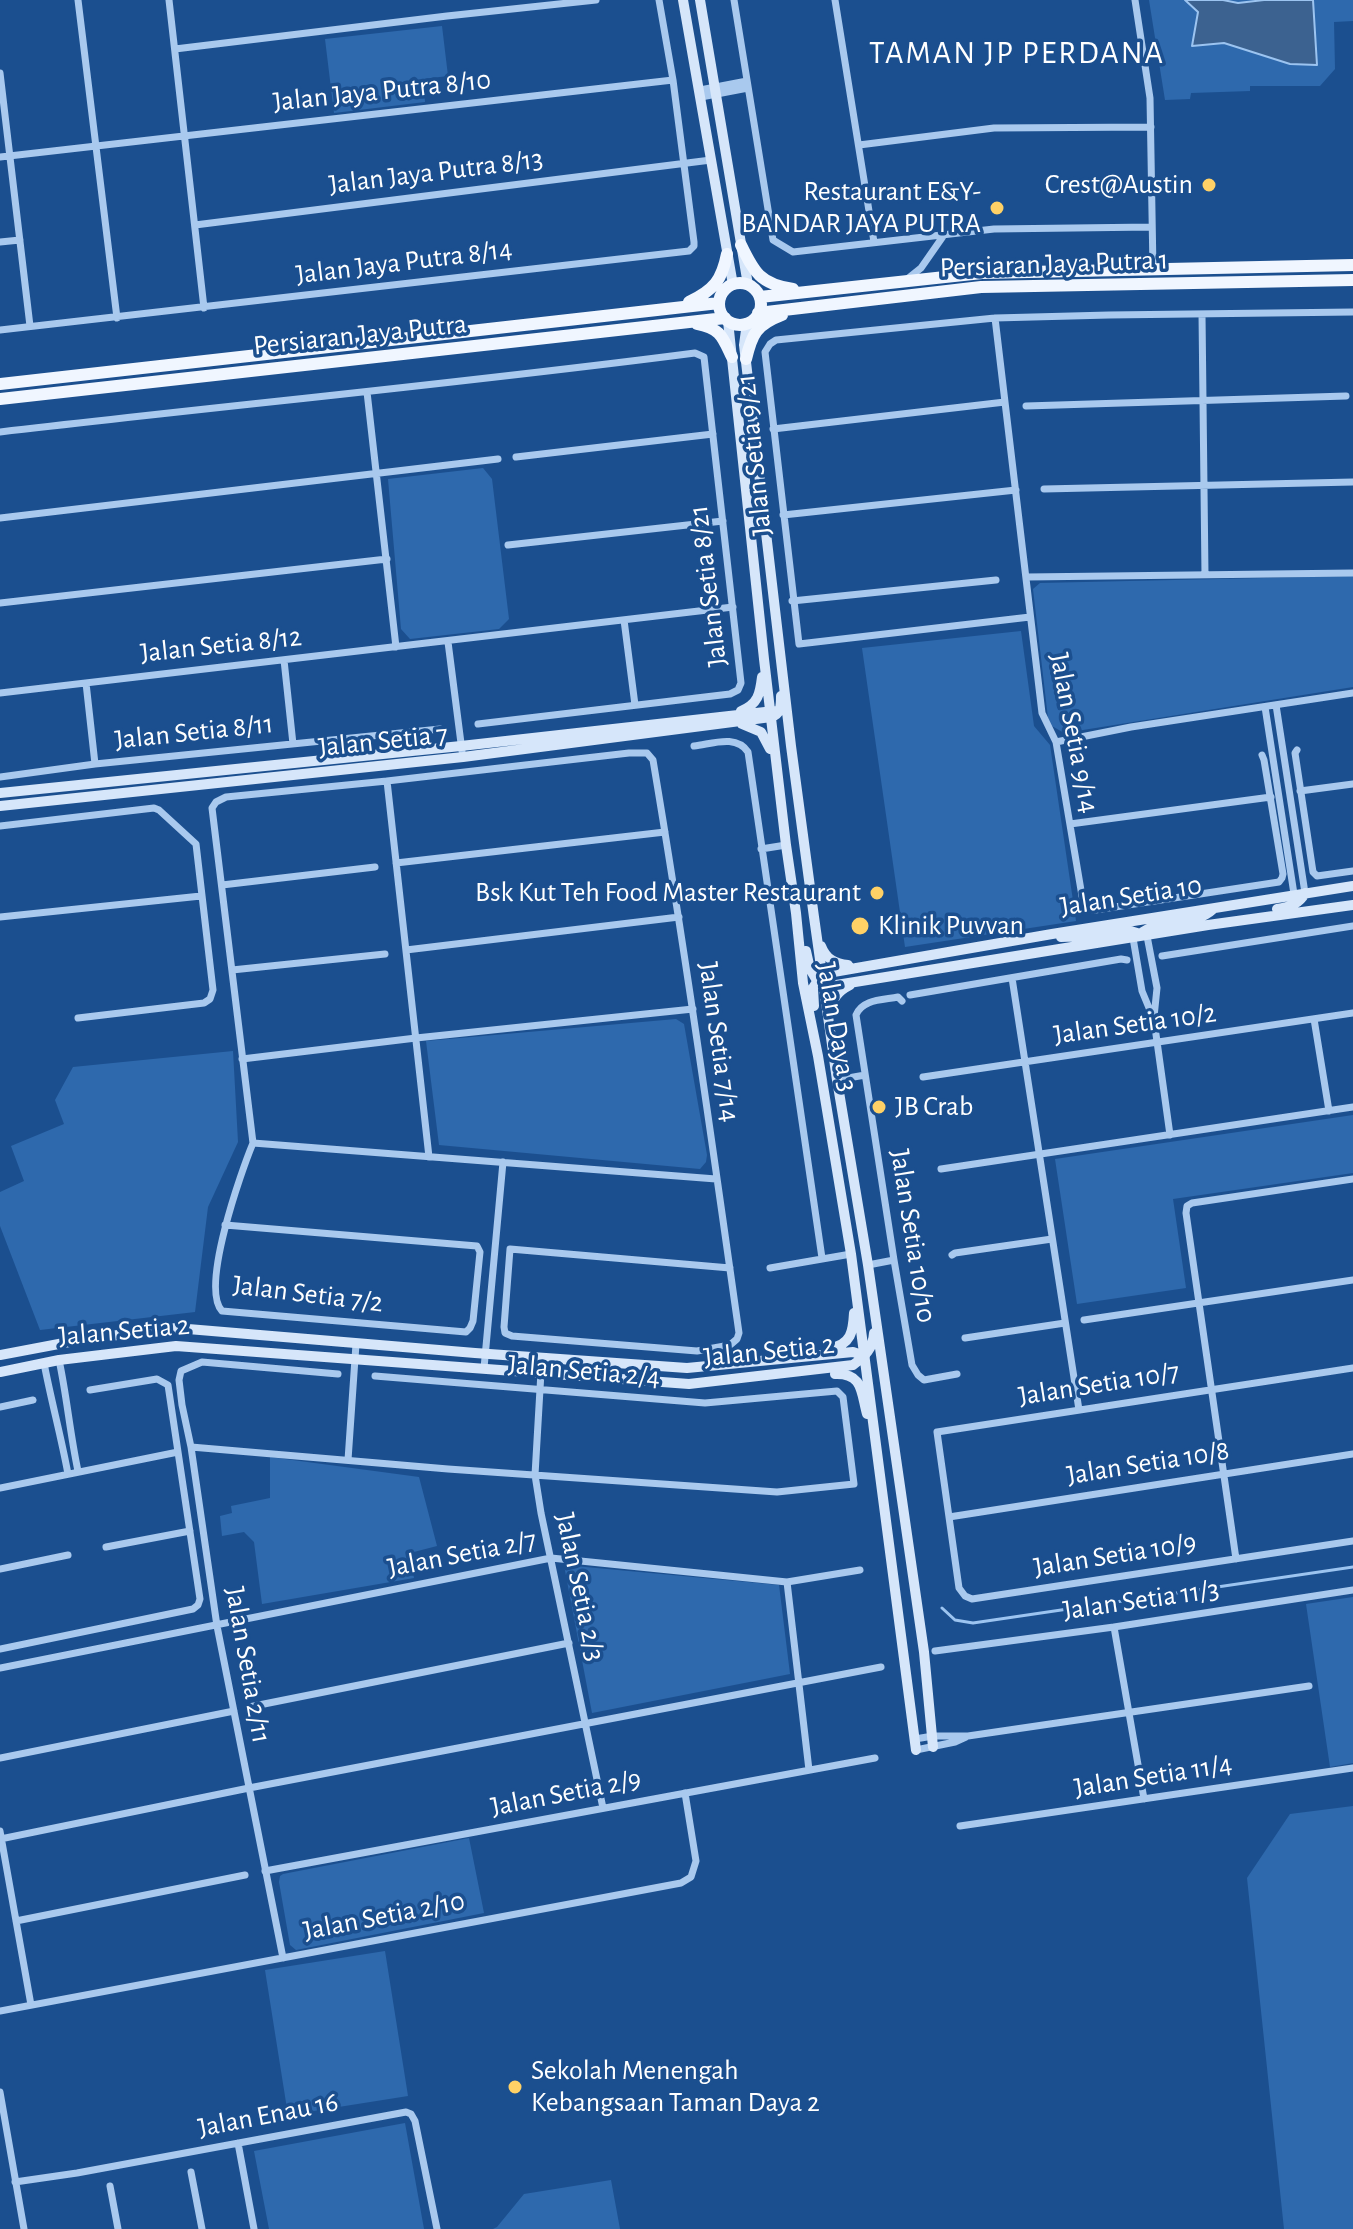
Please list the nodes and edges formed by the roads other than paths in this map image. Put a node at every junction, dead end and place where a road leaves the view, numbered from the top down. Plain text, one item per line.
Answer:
1 (78, 0) edge
2 (169, 0) edge
3 (596, 0) edge
4 (659, 0) edge
5 (683, 0) edge
6 (700, 0) edge
7 (734, 0) edge
8 (835, 0) edge
9 (1135, 0) edge
10 (175, 49) junction
11 (0, 73) edge
12 (673, 80) junction
13 (748, 85) junction
14 (715, 90) junction
15 (700, 94) junction
16 (1151, 127) junction
17 (184, 135) junction
18 (96, 145) junction
19 (859, 145) junction
20 (10, 156) junction
21 (0, 157) edge
22 (711, 160) junction
23 (683, 164) junction
24 (195, 225) junction
25 (1152, 227) junction
26 (944, 235) junction
27 (20, 240) junction
28 (0, 242) edge
29 (874, 242) junction
30 (741, 245) junction
31 (727, 254) junction
32 (1353, 265) edge
33 (1153, 270) junction
34 (1353, 280) edge
35 (904, 281) junction
36 (733, 285) junction
37 (748, 285) junction
38 (813, 291) junction
39 (760, 297) junction
40 (719, 303) junction
41 (679, 307) junction
42 (204, 308) junction
43 (800, 309) junction
44 (1353, 312) edge
45 (758, 313) junction
46 (1202, 314) junction
47 (117, 318) junction
48 (995, 318) junction
49 (726, 319) junction
50 (685, 322) junction
51 (747, 323) junction
52 (30, 326) junction
53 (0, 330) edge
54 (739, 358) junction
55 (0, 384) edge
56 (367, 392) junction
57 (1346, 396) dead end
58 (0, 399) edge
59 (1203, 401) junction
60 (1005, 402) junction
61 (1026, 406) dead end
62 (773, 429) junction
63 (0, 432) edge
64 (713, 434) junction
65 (516, 457) dead end
66 (498, 459) dead end
67 (377, 473) junction
68 (1353, 482) edge
69 (1204, 486) junction
70 (1044, 489) dead end
71 (1016, 490) junction
72 (783, 515) junction
73 (0, 518) edge
74 (723, 521) junction
75 (508, 545) dead end
76 (387, 559) junction
77 (1353, 573) edge
78 (1205, 575) junction
79 (1027, 577) junction
80 (996, 580) dead end
81 (792, 601) junction
82 (0, 603) edge
83 (733, 607) junction
84 (1030, 617) junction
85 (624, 620) junction
86 (448, 642) junction
87 (396, 647) junction
88 (764, 659) junction
89 (284, 660) junction
90 (784, 673) junction
91 (86, 683) junction
92 (0, 693) edge
93 (1353, 693) edge
94 (635, 705) junction
95 (1276, 705) junction
96 (1265, 707) junction
97 (773, 713) junction
98 (735, 718) junction
99 (478, 724) dead end
100 (440, 729) dead end
101 (1056, 742) junction
102 (293, 744) junction
103 (694, 746) dead end
104 (791, 746) junction
105 (1297, 750) dead end
106 (462, 751) junction
107 (1262, 755) dead end
108 (95, 764) junction
109 (776, 765) junction
110 (0, 777) edge
111 (387, 781) junction
112 (1353, 784) edge
113 (1300, 791) junction
114 (0, 793) edge
115 (1271, 797) junction
116 (0, 806) edge
117 (1070, 824) junction
118 (0, 826) edge
119 (665, 832) junction
120 (786, 845) junction
121 (761, 849) junction
122 (396, 863) junction
123 (375, 867) dead end
124 (1353, 871) edge
125 (222, 885) junction
126 (1353, 886) edge
127 (1300, 895) junction
128 (201, 896) junction
129 (1353, 903) edge
130 (1215, 907) junction
131 (796, 913) junction
132 (0, 917) edge
133 (679, 917) junction
134 (814, 917) junction
135 (1208, 925) junction
136 (1353, 926) edge
137 (1052, 934) junction
138 (1140, 936) junction
139 (406, 950) junction
140 (385, 954) dead end
141 (1162, 956) dead end
142 (1127, 960) dead end
143 (865, 967) junction
144 (232, 970) junction
145 (1012, 978) junction
146 (867, 980) junction
147 (821, 981) junction
148 (910, 995) dead end
149 (902, 1001) dead end
150 (693, 1009) junction
151 (1353, 1013) edge
152 (78, 1018) dead end
153 (1314, 1019) junction
154 (1154, 1020) junction
155 (831, 1030) junction
156 (416, 1038) junction
157 (1157, 1042) junction
158 (818, 1056) junction
159 (242, 1059) junction
160 (1025, 1062) junction
161 (865, 1075) junction
162 (923, 1077) dead end
163 (837, 1080) junction
164 (1353, 1107) edge
165 (1329, 1111) junction
166 (1170, 1135) junction
167 (253, 1143) junction
168 (1039, 1154) junction
169 (429, 1157) junction
170 (503, 1162) junction
171 (941, 1169) dead end
172 (716, 1179) junction
173 (1353, 1179) edge
174 (225, 1225) junction
175 (1052, 1239) junction
176 (851, 1254) junction
177 (952, 1255) dead end
178 (822, 1258) junction
179 (894, 1260) junction
180 (868, 1265) junction
181 (730, 1268) junction
182 (770, 1268) dead end
183 (1353, 1280) edge
184 (854, 1294) junction
185 (1199, 1303) junction
186 (1084, 1320) dead end
187 (1065, 1323) junction
188 (965, 1338) dead end
189 (85, 1339) junction
190 (356, 1344) junction
191 (12, 1352) junction
192 (485, 1354) junction
193 (0, 1355) edge
194 (865, 1356) junction
195 (355, 1358) junction
196 (51, 1360) junction
197 (766, 1362) junction
198 (484, 1368) junction
199 (1353, 1368) edge
200 (0, 1372) edge
201 (541, 1372) junction
202 (338, 1374) dead end
203 (957, 1374) dead end
204 (375, 1376) dead end
205 (768, 1376) junction
206 (1212, 1389) junction
207 (90, 1390) dead end
208 (540, 1390) junction
209 (67, 1396) junction
210 (50, 1398) junction
211 (33, 1400) dead end
212 (0, 1407) edge
213 (1079, 1410) junction
214 (191, 1447) junction
215 (178, 1452) junction
216 (1353, 1454) edge
217 (348, 1460) junction
218 (896, 1461) junction
219 (878, 1463) junction
220 (78, 1471) junction
221 (68, 1474) junction
222 (1224, 1474) junction
223 (535, 1475) junction
224 (0, 1488) edge
225 (949, 1517) junction
226 (190, 1531) junction
227 (1353, 1541) edge
228 (106, 1547) dead end
229 (68, 1555) dead end
230 (551, 1558) junction
231 (1236, 1559) junction
232 (0, 1569) edge
233 (860, 1570) dead end
234 (787, 1582) junction
235 (1353, 1590) edge
236 (217, 1626) junction
237 (1114, 1627) junction
238 (569, 1643) junction
239 (0, 1649) edge
240 (935, 1651) dead end
241 (881, 1667) dead end
242 (0, 1668) edge
243 (799, 1682) junction
244 (1309, 1686) dead end
245 (249, 1707) dead end
246 (234, 1711) junction
247 (1129, 1713) junction
248 (585, 1723) junction
249 (933, 1741) junction
250 (916, 1745) joint
251 (0, 1758) edge
252 (875, 1758) dead end
253 (1353, 1768) edge
254 (809, 1770) junction
255 (249, 1788) junction
256 (685, 1793) junction
257 (1144, 1799) junction
258 (603, 1808) junction
259 (960, 1826) dead end
260 (0, 1836) edge
261 (265, 1871) junction
262 (245, 1875) dead end
263 (16, 1921) junction
264 (283, 1958) junction
265 (31, 2005) junction
266 (0, 2011) edge
267 (0, 2092) edge
268 (238, 2143) junction
269 (191, 2172) dead end
270 (15, 2182) junction
271 (110, 2186) dead end
272 (24, 2229) edge
273 (118, 2229) edge
274 (202, 2229) edge
275 (254, 2229) edge
276 (437, 2229) edge

1 - 18 street
2 - 10 street
3 - 10 street
4 - 12 street
5 - 15 street
6 - 14 street
7 - 13 street
8 - 19 street
9 - 16 street
10 - 17 street
11 - 20 street
12 - 17 street, Jalan Jaya Putra 8/10
12 - 23 street
13 - 14 street
13 - 29 street
14 - 15 street
14 - 30 street
15 - 22 street
16 - 19 street
16 - 25 street
17 - 18 street, Jalan Jaya Putra 8/10
17 - 24 street
18 - 20 street, Jalan Jaya Putra 8/10
18 - 47 street
19 - 29 street
20 - 21 street, Jalan Jaya Putra 8/10
20 - 27 street
22 - 23 street
22 - 31 street
23 - 24 street, Jalan Jaya Putra 8/13
23 - 42 street, Jalan Jaya Putra 8/14
24 - 42 street
25 - 26 street
25 - 33 street
26 - 29 street
26 - 35 street
27 - 28 street
27 - 52 street
30 - 37 street
30 - 38 main road
31 - 36 street
31 - 41 main road
32 - 33 main road, Persiaran Jaya Putra 1
33 - 35 main road, Persiaran Jaya Putra 1
34 - 43 main road, Persiaran Jaya Putra 1
35 - 38 main road, Persiaran Jaya Putra 1
36 - 37 main road
36 - 40 main road
37 - 39 main road
38 - 39 main road, Persiaran Jaya Putra 1
39 - 45 main road
40 - 41 main road, Persiaran Jaya Putra
40 - 49 main road
41 - 55 main road, Persiaran Jaya Putra
42 - 47 street, Jalan Jaya Putra 8/14
43 - 45 main road, Persiaran Jaya Putra 1
43 - 54 main road
44 - 46 street, Jalan Setia 9/21
45 - 51 main road
46 - 48 street, Jalan Setia 9/21
46 - 59 street
47 - 52 street, Jalan Jaya Putra 8/14
48 - 60 street, Jalan Setia 9/14
48 - 62 street, Jalan Setia 9/21
49 - 50 main road, Persiaran Jaya Putra
49 - 51 main road
49 - 54 street, Jalan Daya 3
50 - 54 main road
50 - 58 main road, Persiaran Jaya Putra
51 - 54 street, Jalan Daya 3
52 - 53 street, Jalan Jaya Putra 8/14
54 - 88 street, Jalan Daya 3
54 - 90 street, Jalan Daya 3
56 - 63 street
56 - 64 street, Jalan Setia 8/21
56 - 67 street
57 - 59 street
59 - 61 street
59 - 69 street
60 - 62 street
60 - 71 street, Jalan Setia 9/14
62 - 72 street, Jalan Setia 9/21
64 - 65 street
64 - 74 street, Jalan Setia 8/21
66 - 67 street
67 - 73 street
67 - 76 street
68 - 69 street
69 - 70 street
69 - 78 street
71 - 72 street
71 - 79 street, Jalan Setia 9/14
72 - 81 street, Jalan Setia 9/21
74 - 75 street
74 - 83 street, Jalan Setia 8/21
76 - 82 street
76 - 87 street
77 - 78 street
78 - 79 street
79 - 84 street, Jalan Setia 9/14
80 - 81 street
81 - 84 street, Jalan Setia 9/21
83 - 85 street, Jalan Setia 8/12
83 - 94 street, Jalan Setia 8/21
84 - 101 street, Jalan Setia 9/14
85 - 86 street, Jalan Setia 8/12
85 - 94 street
86 - 87 street, Jalan Setia 8/12
86 - 106 street
87 - 89 street, Jalan Setia 8/12
88 - 97 street, Jalan Daya 3
88 - 98 street
89 - 91 street, Jalan Setia 8/12
89 - 102 street
90 - 97 street
90 - 104 street, Jalan Daya 3
91 - 92 street, Jalan Setia 8/12
91 - 108 street
93 - 95 street
94 - 99 street, Jalan Setia 8/21
95 - 96 street
95 - 127 street
96 - 101 street
96 - 127 street
97 - 98 street, Jalan Setia 7
97 - 104 street
97 - 109 street, Jalan Daya 3
98 - 106 street, Jalan Setia 7
98 - 109 street
100 - 102 street, Jalan Setia 8/11
101 - 117 street, Jalan Setia 9/14
102 - 108 street, Jalan Setia 8/11
103 - 121 street
104 - 134 street, Jalan Daya 3
105 - 113 street
106 - 114 street, Jalan Setia 7
106 - 116 street, Jalan Setia 7
107 - 115 street
108 - 110 street, Jalan Setia 8/11
109 - 120 street, Jalan Daya 3
111 - 119 street, Jalan Setia 7/14
111 - 122 street
111 - 125 street
112 - 113 street
113 - 124 street
115 - 117 street
115 - 117 street, Jalan Setia 9/14
118 - 128 street
119 - 122 street
119 - 133 street, Jalan Setia 7/14
120 - 121 street
120 - 131 street, Jalan Daya 3
121 - 178 street
122 - 139 street
123 - 125 street
125 - 144 street
126 - 127 street, Jalan Setia 10
127 - 129 street
127 - 130 street, Jalan Setia 10
127 - 135 street
128 - 132 street
128 - 152 street
129 - 135 street, Jalan Setia 10
130 - 137 street, Jalan Setia 10
130 - 138 street
131 - 147 street
131 - 158 street, Jalan Daya 3
133 - 139 street
133 - 150 street, Jalan Setia 7/14
134 - 143 street
134 - 147 street, Jalan Daya 3
135 - 138 street, Jalan Setia 10
136 - 141 street
137 - 138 street
137 - 143 street, Jalan Setia 10
138 - 146 street, Jalan Setia 10
138 - 154 street
138 - 154 street
139 - 156 street
140 - 144 street
142 - 145 street
143 - 147 street, Jalan Setia 10
144 - 159 street
145 - 148 street
145 - 160 street
146 - 147 street, Jalan Setia 10
146 - 155 street
147 - 155 street, Jalan Daya 3
147 - 158 street
149 - 161 street, Jalan Setia 10/10
150 - 156 street
150 - 172 street, Jalan Setia 7/14
151 - 153 street, Jalan Setia 10/2
153 - 157 street, Jalan Setia 10/2
153 - 165 street
154 - 157 street
155 - 163 street, Jalan Daya 3
156 - 159 street
156 - 169 street
157 - 160 street, Jalan Setia 10/2
157 - 166 street
158 - 176 street, Jalan Daya 3
159 - 167 street
160 - 162 street, Jalan Setia 10/2
160 - 168 street
161 - 163 street
161 - 179 street, Jalan Setia 10/10
163 - 180 street, Jalan Daya 3
164 - 165 street
165 - 166 street
166 - 168 street
167 - 169 street
167 - 174 street, Jalan Setia 7/2
168 - 171 street
168 - 175 street
169 - 170 street
170 - 172 street
170 - 192 street
172 - 181 street, Jalan Setia 7/14
173 - 185 street
174 - 174 street, Jalan Setia 7/2
175 - 177 street
175 - 187 street
176 - 178 street
176 - 184 street, Jalan Daya 3
178 - 182 street
179 - 180 street
179 - 203 street, Jalan Setia 10/10
180 - 194 street
180 - 218 street, Jalan Daya 3
181 - 181 street, Jalan Setia 7/14
183 - 185 street
184 - 194 street, Jalan Daya 3
184 - 197 street
185 - 186 street
185 - 206 street
187 - 188 street
187 - 213 street
189 - 190 street, Jalan Setia 2
189 - 191 street, Jalan Setia 2
189 - 196 street
190 - 192 street, Jalan Setia 2
190 - 195 street
191 - 193 street, Jalan Setia 2
191 - 196 street
192 - 197 street, Jalan Setia 2
192 - 198 street
194 - 197 street, Jalan Setia 2
194 - 205 street, Jalan Setia 2
194 - 218 street
194 - 219 street, Jalan Daya 3
195 - 196 street, Jalan Setia 2
195 - 198 street, Jalan Setia 2
195 - 217 street
196 - 200 street, Jalan Setia 2
196 - 209 street
196 - 210 street
198 - 201 street, Jalan Setia 2
199 - 206 street, Jalan Setia 10/7
201 - 205 street, Jalan Setia 2
201 - 208 street, Jalan Setia 2/3
202 - 214 street, Jalan Setia 2/11
204 - 208 street, Jalan Setia 2/4
205 - 219 street
206 - 213 street, Jalan Setia 10/7
206 - 222 street
207 - 215 street
208 - 223 street, Jalan Setia 2/3
208 - 223 street, Jalan Setia 2/4
209 - 210 street
209 - 220 street
210 - 221 street
211 - 212 street
213 - 225 street, Jalan Setia 10/7
214 - 217 street
214 - 236 street, Jalan Setia 2/11
215 - 220 street
215 - 226 street
216 - 222 street, Jalan Setia 10/8
217 - 223 street
218 - 249 street, Jalan Daya 3
219 - 250 street, Jalan Daya 3
220 - 221 street
221 - 224 street
222 - 225 street, Jalan Setia 10/8
222 - 231 street
223 - 230 street, Jalan Setia 2/3
225 - 231 street, Jalan Setia 10/9
226 - 228 street
226 - 239 street
227 - 231 street, Jalan Setia 10/9
229 - 232 street
230 - 234 street, Jalan Setia 2/7
230 - 236 street, Jalan Setia 2/7
230 - 238 street, Jalan Setia 2/3
233 - 234 street, Jalan Setia 2/7
234 - 243 street
235 - 237 street, Jalan Setia 11/3
236 - 242 street, Jalan Setia 2/7
236 - 246 street, Jalan Setia 2/11
237 - 240 street, Jalan Setia 11/3
237 - 247 street
238 - 245 street
238 - 248 street, Jalan Setia 2/3
241 - 243 street
243 - 248 street
243 - 254 street
244 - 247 street
246 - 251 street
246 - 255 street, Jalan Setia 2/11
247 - 249 street
247 - 257 street
248 - 255 street
248 - 258 street, Jalan Setia 2/3
249 - 250 street
252 - 254 street, Jalan Setia 2/9
253 - 257 street, Jalan Setia 11/4
254 - 256 street, Jalan Setia 2/9
255 - 260 street
255 - 261 street, Jalan Setia 2/11
256 - 258 street, Jalan Setia 2/9
256 - 264 street, Jalan Setia 2/10
257 - 259 street, Jalan Setia 11/4
258 - 261 street, Jalan Setia 2/9
260 - 263 street
261 - 264 street, Jalan Setia 2/11
262 - 263 street
263 - 265 street
264 - 265 street, Jalan Setia 2/10
265 - 266 street, Jalan Setia 2/10
267 - 270 street
268 - 270 street, Jalan Enau 16
268 - 275 street
268 - 276 street, Jalan Enau 16
269 - 274 street
270 - 272 street
271 - 273 street

